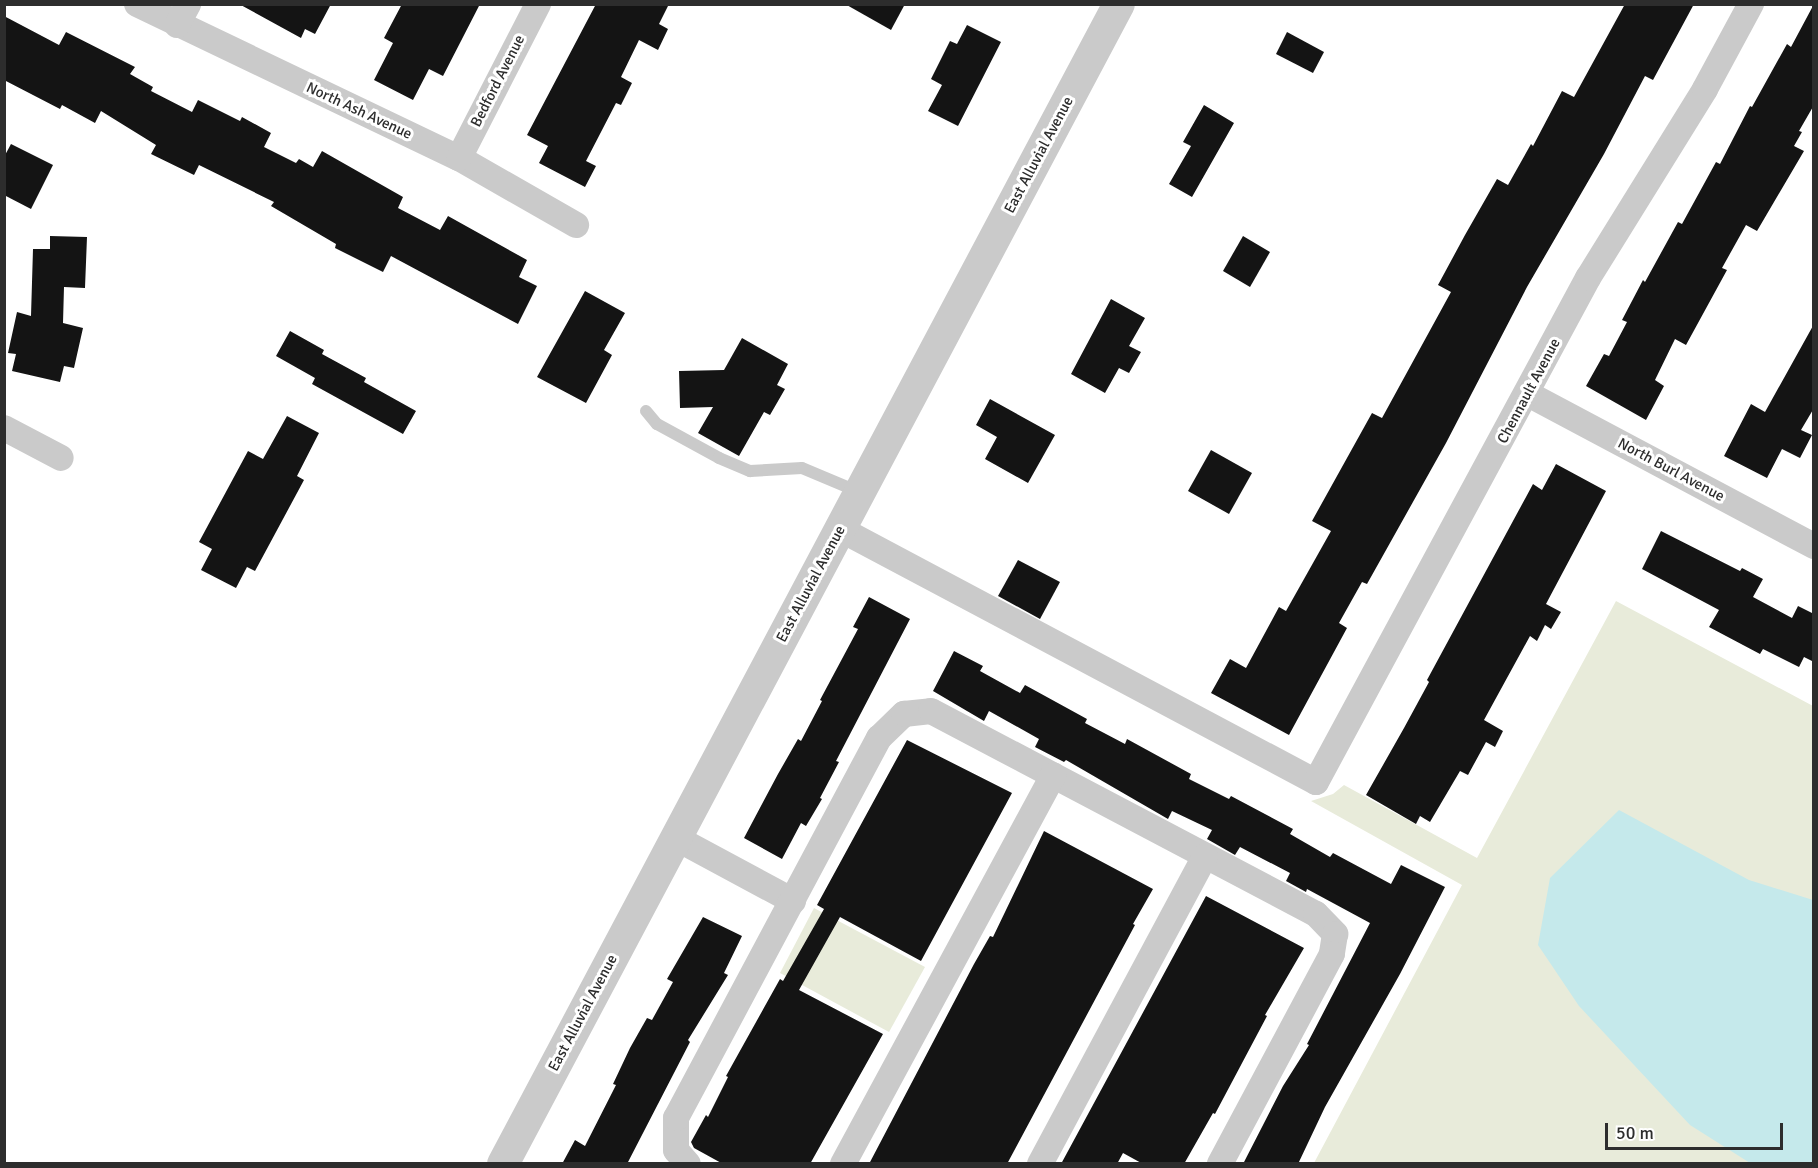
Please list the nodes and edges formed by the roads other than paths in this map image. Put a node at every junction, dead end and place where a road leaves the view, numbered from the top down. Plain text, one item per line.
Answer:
1 (137, 4) edge
2 (538, 4) edge
3 (1119, 4) edge
4 (1751, 4) edge
5 (182, 15) edge
6 (459, 158) junction
7 (576, 225) dead end
8 (1528, 394) junction
9 (646, 411) dead end
10 (4, 428) edge
11 (61, 458) dead end
12 (860, 492) junction
13 (840, 529) junction
14 (1813, 545) edge
15 (1053, 775) junction
16 (676, 838) junction
17 (1205, 856) junction
18 (793, 902) junction
19 (503, 1164) edge
20 (688, 1164) edge
21 (843, 1164) edge
22 (1040, 1164) edge
23 (1220, 1164) edge

1 - 5 street, North Ash Avenue
2 - 6 street, Bedford Avenue
3 - 12 street, East Alluvial Avenue
4 - 8 street, Chennault Avenue
5 - 6 street, North Ash Avenue
6 - 7 street, North Ash Avenue
8 - 13 street, Chennault Avenue
8 - 14 street, North Burl Avenue
9 - 12 lane
10 - 11 street
12 - 13 street, East Alluvial Avenue
13 - 16 street, East Alluvial Avenue
15 - 17 street
15 - 18 street
15 - 21 street
16 - 18 street
16 - 19 street, East Alluvial Avenue
17 - 22 street
17 - 23 street
18 - 20 street

